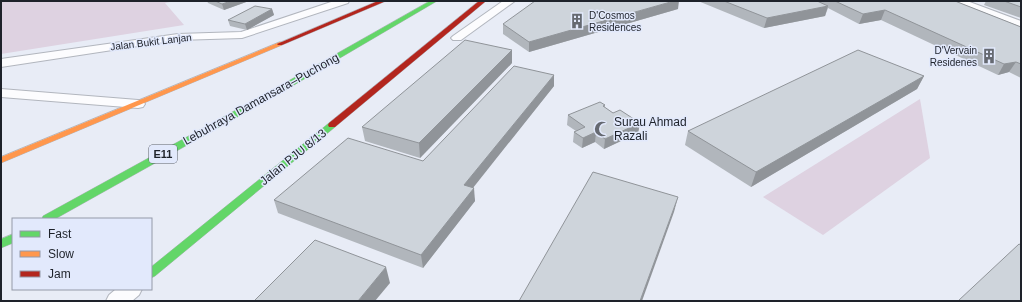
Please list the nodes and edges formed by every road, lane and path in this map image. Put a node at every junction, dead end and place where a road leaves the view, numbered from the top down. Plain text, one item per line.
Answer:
1 (344, 1) edge
2 (383, 1) edge
3 (434, 1) edge
4 (483, 1) edge
5 (510, 1) edge
6 (957, 1) edge
7 (473, 9) junction
8 (1021, 25) edge
9 (459, 34) junction
10 (435, 39) junction
11 (1, 63) edge
12 (1, 93) edge
13 (138, 104) junction
14 (1, 160) edge
15 (49, 218) edge
16 (12, 238) edge
17 (1, 244) edge
18 (152, 272) edge
19 (130, 290) edge
20 (117, 301) edge

1 - 11 street, Jalan Bukit Lanjan
2 - 13 main road
3 - 15 main road, Lebuhraya Damansara–Puchong / E11
4 - 7 main road, Jalan PJU 8/13
5 - 9 street
6 - 8 street
7 - 9 street
7 - 10 main road, Jalan PJU 8/13
9 - 10 street
10 - 18 main road, Jalan PJU 8/13
12 - 13 street
13 - 14 main road
16 - 17 main road
19 - 20 street

